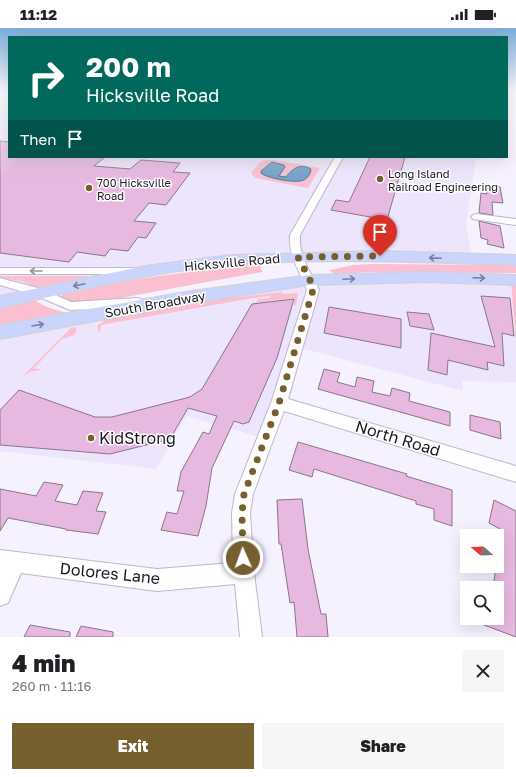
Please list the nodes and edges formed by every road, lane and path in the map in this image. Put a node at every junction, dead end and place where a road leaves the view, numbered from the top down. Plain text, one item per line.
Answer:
1 (338, 158) edge
2 (476, 217) dead end
3 (516, 222) edge
4 (298, 257) junction
5 (414, 257) junction
6 (516, 260) edge
7 (0, 271) edge
8 (145, 271) junction
9 (310, 280) junction
10 (516, 280) edge
11 (0, 281) edge
12 (41, 293) junction
13 (186, 298) junction
14 (0, 302) edge
15 (0, 332) edge
16 (279, 403) junction
17 (516, 474) edge
18 (8, 561) edge
19 (244, 573) junction
20 (0, 595) edge
21 (251, 637) edge

1 - 4 street
2 - 3 street
4 - 5 main road, Hicksville Road
4 - 8 main road, Hicksville Road
4 - 9 street
4 - 13 main road
6 -> 5 main road, Hicksville Road
5 - 9 main road
8 -> 7 street
8 -> 12 main road, Hicksville Road
9 -> 10 main road
9 - 13 main road, South Broadway
9 - 16 street
11 - 12 street
12 - 13 street
12 - 14 main road, Hicksville Road
15 -> 13 main road, South Broadway
16 - 17 street, North Road
16 - 19 street
18 - 19 street, Dolores Lane
18 - 20 street
19 - 21 street

